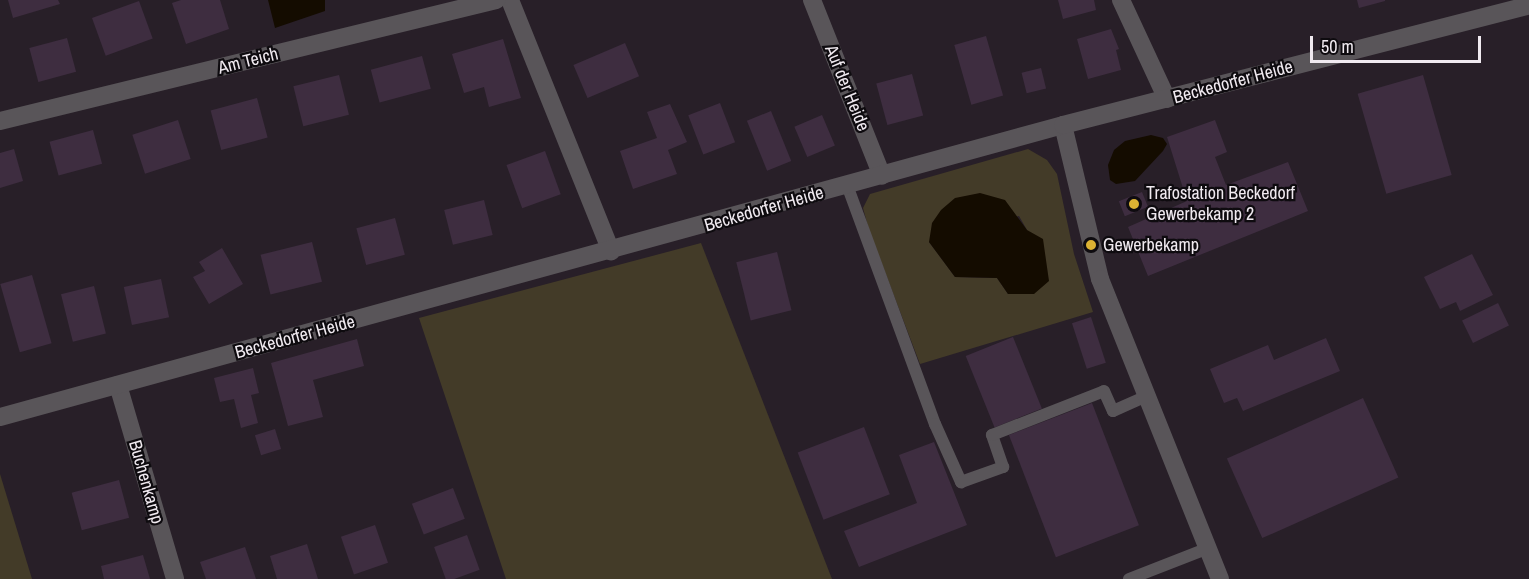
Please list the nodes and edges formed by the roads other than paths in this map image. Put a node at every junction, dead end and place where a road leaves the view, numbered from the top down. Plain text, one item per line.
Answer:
1 (496, 0) edge
2 (510, 0) edge
3 (812, 0) edge
4 (1121, 0) edge
5 (1529, 4) edge
6 (1167, 99) junction
7 (0, 121) edge
8 (1063, 125) junction
9 (882, 176) junction
10 (847, 185) junction
11 (611, 251) junction
12 (118, 385) junction
13 (1146, 396) junction
14 (0, 417) edge
15 (1206, 549) junction
16 (175, 579) edge
17 (1129, 579) edge
18 (1220, 579) edge

1 - 7 street, Am Teich
2 - 11 street
3 - 9 street, Auf der Heide
4 - 6 street
5 - 6 street, Beckedorfer Heide
6 - 8 street, Beckedorfer Heide
8 - 9 street, Beckedorfer Heide
8 - 13 street
9 - 10 street, Beckedorfer Heide
10 - 11 street, Beckedorfer Heide
10 - 13 lane
11 - 12 street, Beckedorfer Heide
12 - 14 street, Beckedorfer Heide
12 - 16 street, Buchenkamp
13 - 15 street
15 - 17 lane
15 - 18 street

